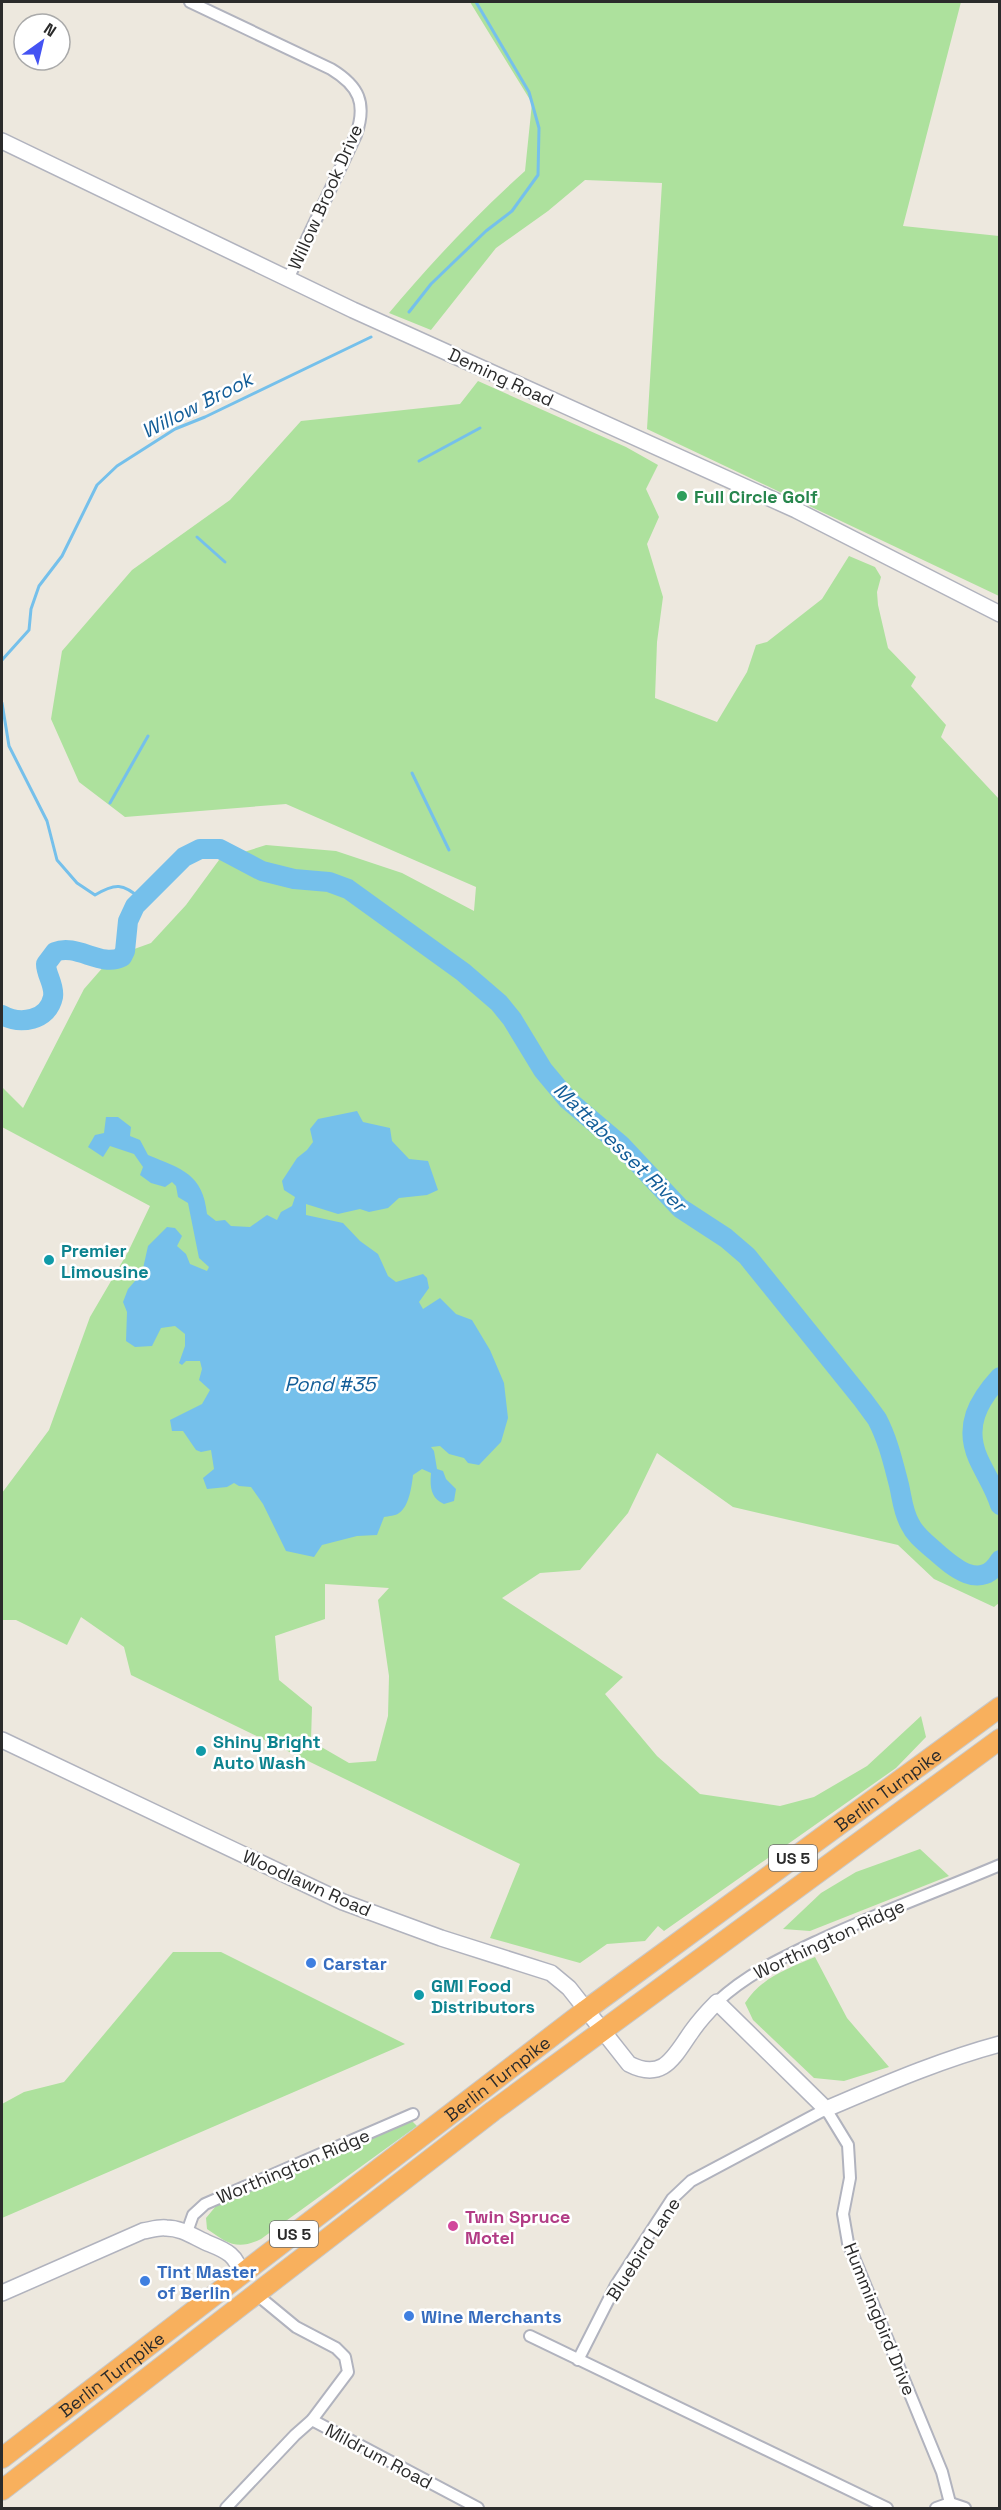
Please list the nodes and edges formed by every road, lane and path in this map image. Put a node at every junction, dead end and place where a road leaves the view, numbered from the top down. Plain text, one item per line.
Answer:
1 (190, 2) edge
2 (2, 141) edge
3 (288, 279) junction
4 (999, 614) edge
5 (999, 1707) edge
6 (999, 1738) edge
7 (2, 1740) edge
8 (999, 1865) edge
9 (717, 2002) junction
10 (586, 2010) junction
11 (602, 2030) junction
12 (999, 2044) edge
13 (826, 2109) junction
14 (413, 2114) dead end
15 (187, 2232) junction
16 (240, 2275) junction
17 (2, 2293) edge
18 (256, 2294) junction
19 (530, 2336) dead end
20 (578, 2360) junction
21 (312, 2420) junction
22 (2, 2458) edge
23 (2, 2490) edge
24 (950, 2503) junction
25 (226, 2508) edge
26 (478, 2508) edge
27 (887, 2508) edge
28 (936, 2508) edge
29 (965, 2508) edge

1 - 3 street, Willow Brook Drive
2 - 3 street, Deming Road
3 - 4 street, Deming Road
5 - 10 highway, Berlin Turnpike / US 5
6 - 11 highway, Berlin Turnpike / US 5
7 - 10 street, Woodlawn Road
8 - 9 street, Worthington Ridge
9 - 11 street, Worthington Ridge
9 - 13 street, Hummingbird Drive
10 - 11 street, Woodlawn Road
10 - 16 highway, Berlin Turnpike / US 5
11 - 18 highway, Berlin Turnpike / US 5
12 - 13 street
13 - 20 street, Bluebird Lane
13 - 24 street, Hummingbird Drive
14 - 15 street, Worthington Ridge
15 - 16 street
15 - 17 street
16 - 18 street
16 - 22 highway, Berlin Turnpike / US 5
18 - 21 street
18 - 23 highway, Berlin Turnpike / US 5
19 - 20 street
20 - 27 street
21 - 25 street
21 - 26 street, Mildrum Road
24 - 28 street
24 - 29 street

